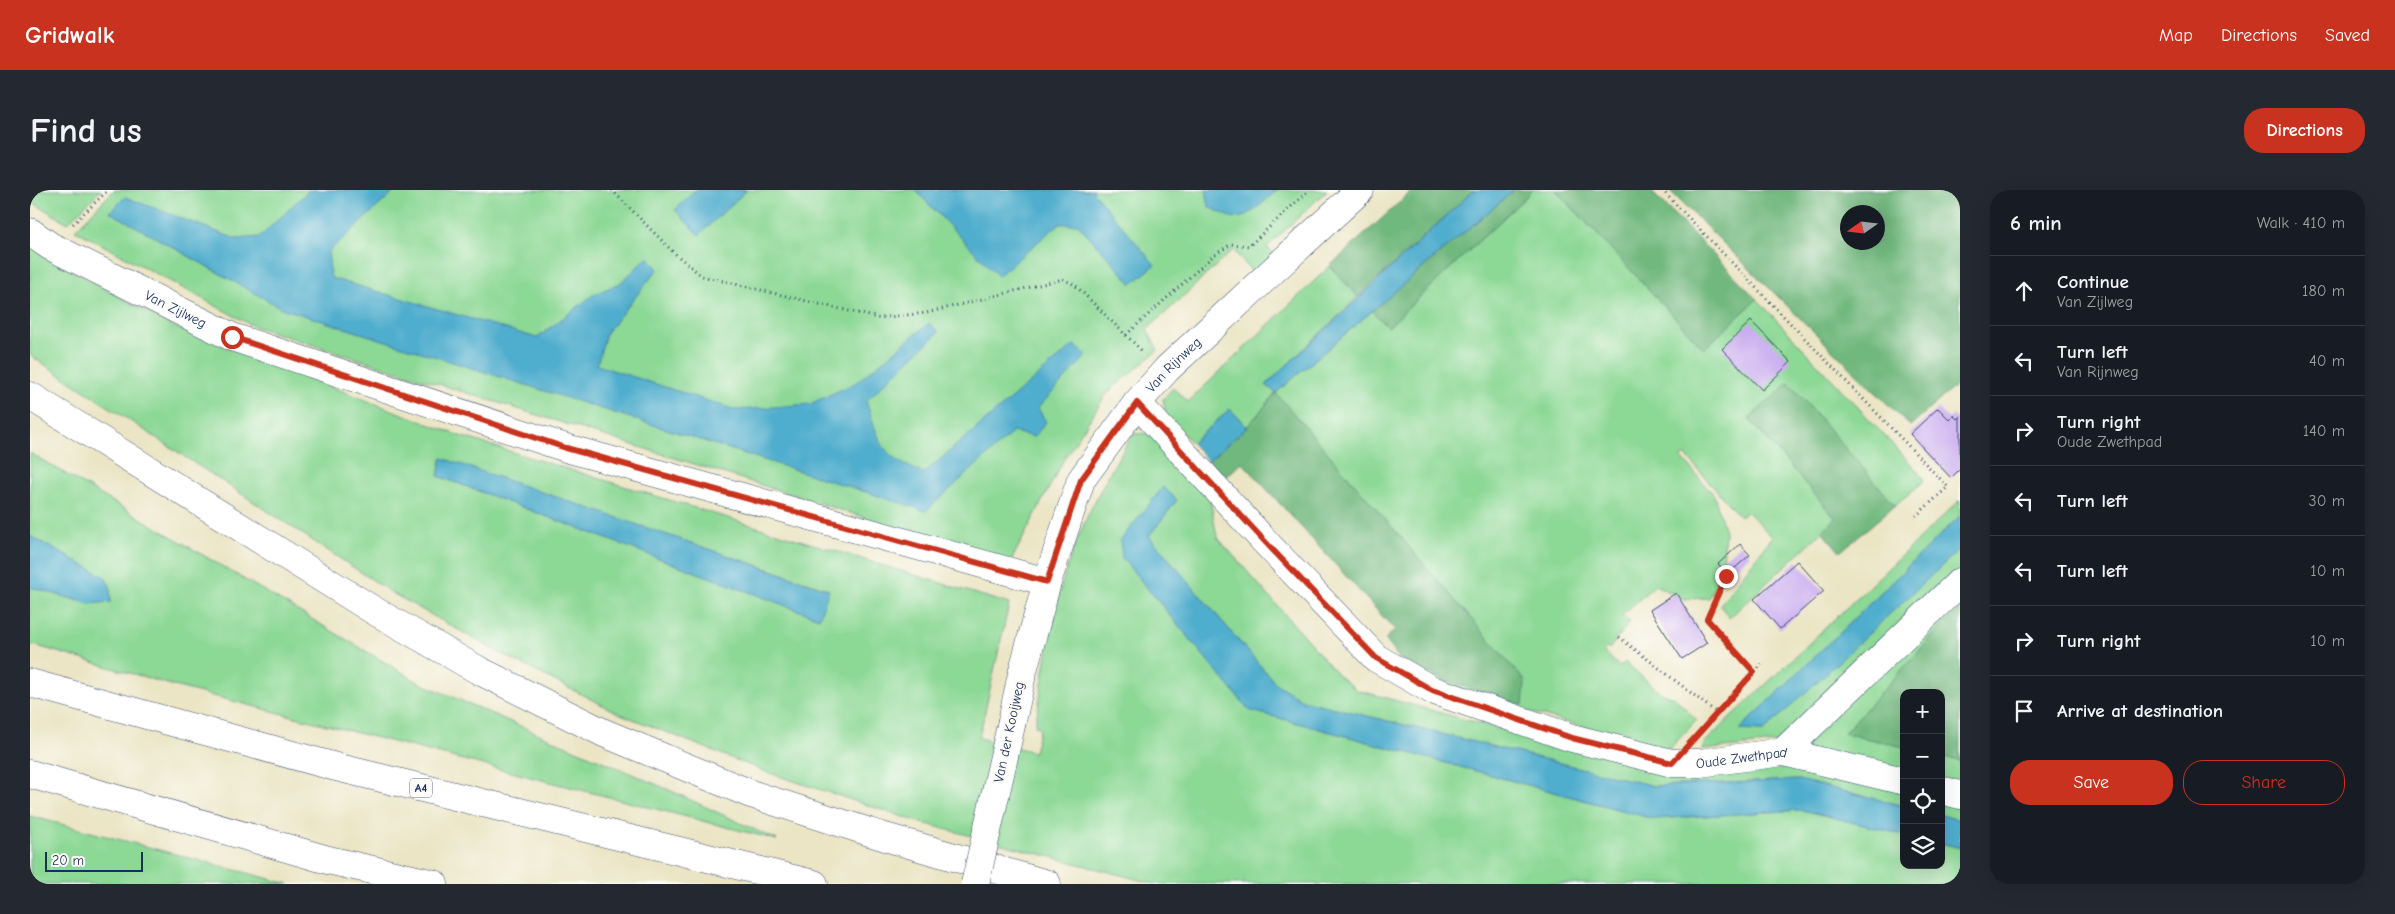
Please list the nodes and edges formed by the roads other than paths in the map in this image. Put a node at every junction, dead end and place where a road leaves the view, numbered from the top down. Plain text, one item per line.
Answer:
1 (1360, 190) edge
2 (40, 239) edge
3 (30, 396) edge
4 (1137, 403) junction
5 (1047, 582) junction
6 (1960, 582) edge
7 (30, 683) edge
8 (1783, 752) junction
9 (30, 774) edge
10 (1900, 780) edge
11 (1945, 791) edge
12 (1960, 795) edge
13 (434, 884) edge
14 (814, 884) edge
15 (975, 884) edge
16 (1047, 884) edge

1 - 4 main road, Van Rijnweg
2 - 5 main road, Van Zijlweg
3 - 16 main road
4 - 5 main road, Van Rijnweg
4 - 8 main road, Oude Zwethpad
5 - 15 main road, Van der Kooijweg, bridge
6 - 8 main road
7 - 14 main road, A4
8 - 10 main road, Oude Zwethpad
9 - 13 main road
11 - 12 main road

